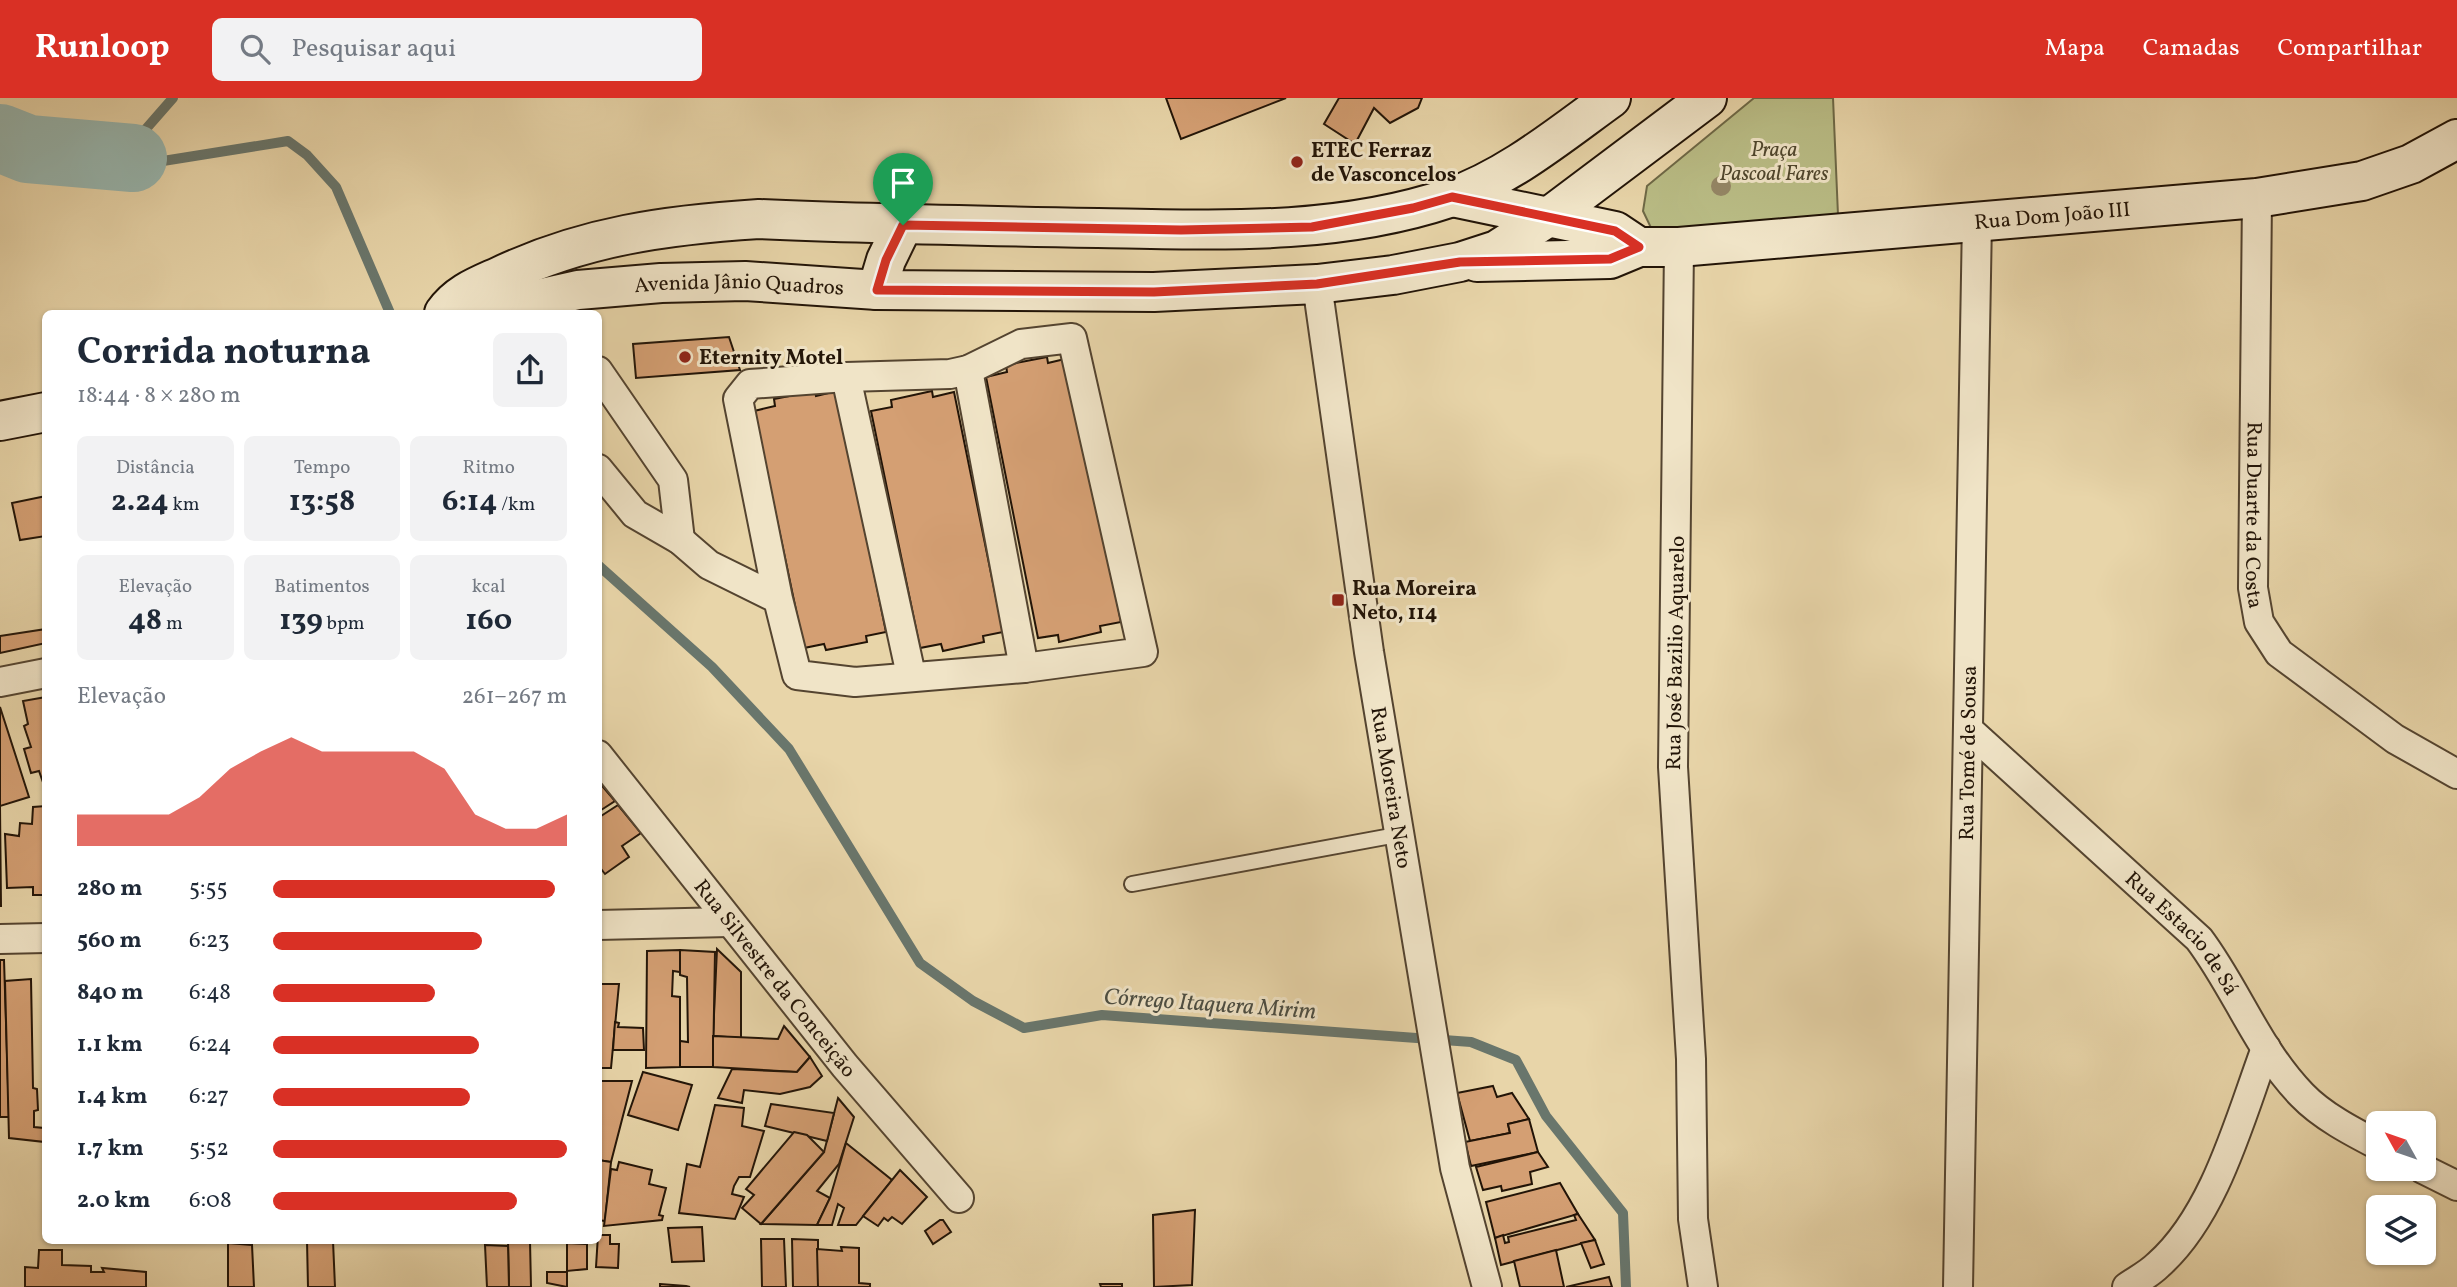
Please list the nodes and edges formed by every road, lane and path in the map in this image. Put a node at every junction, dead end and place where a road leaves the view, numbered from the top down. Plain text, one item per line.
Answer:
1 (1611, 98) edge
2 (1707, 98) edge
3 (2457, 139) edge
4 (1452, 197) junction
5 (2257, 198) junction
6 (1550, 216) junction
7 (1977, 220) junction
8 (903, 225) junction
9 (1639, 247) junction
10 (1679, 247) junction
11 (1460, 262) junction
12 (1317, 284) junction
13 (877, 290) junction
14 (553, 305) edge
15 (446, 310) edge
16 (505, 310) edge
17 (968, 370) junction
18 (602, 377) edge
19 (846, 377) junction
20 (42, 413) edge
21 (0, 421) edge
22 (602, 474) edge
23 (680, 540) junction
24 (778, 599) junction
25 (1024, 668) junction
26 (42, 674) edge
27 (911, 675) junction
28 (0, 682) edge
29 (1970, 730) junction
30 (602, 760) edge
31 (2457, 774) edge
32 (1402, 834) junction
33 (1132, 884) dead end
34 (729, 922) junction
35 (602, 925) edge
36 (42, 938) edge
37 (0, 939) edge
38 (2266, 1048) junction
39 (2366, 1139) edge
40 (2436, 1176) edge
41 (2457, 1186) edge
42 (958, 1198) dead end
43 (1487, 1287) edge
44 (1703, 1287) edge
45 (1958, 1287) edge
46 (2127, 1287) edge

1 - 4 main road
2 - 6 main road, Avenida Jânio Quadros
3 - 5 main road, Rua Dom João III
4 - 6 main road
4 - 8 main road
5 - 7 main road, Rua Dom João III
5 - 31 street, Rua Duarte da Costa
6 - 9 main road
6 - 11 main road, Avenida Jânio Quadros
7 - 10 main road, Rua Dom João III
7 - 29 street, Rua Tomé de Sousa
8 - 13 main road
8 - 15 main road
9 - 10 main road, Rua Dom João III
9 - 11 main road, Rua Dom João III
10 - 44 street, Rua José Bazilio Aquarelo
11 - 12 main road, Avenida Jânio Quadros
12 - 13 main road, Avenida Jânio Quadros
12 - 32 street, Rua Moreira Neto
13 - 14 main road, Avenida Jânio Quadros
14 - 16 main road, Avenida Jânio Quadros
17 - 19 street
17 - 25 street
17 - 25 street
18 - 23 street
19 - 24 street
19 - 27 street
20 - 21 main road
22 - 23 street
23 - 24 street
24 - 27 street
25 - 27 street
26 - 28 street
29 - 38 street, Rua Estacio de Sá
29 - 45 street, Rua Tomé de Sousa
30 - 34 street, Rua Silvestre da Conceição
32 - 33 lane
32 - 43 street, Rua Moreira Neto
34 - 35 street
34 - 42 street, Rua Silvestre da Conceição
36 - 37 street
38 - 39 street, Rua Estacio de Sá
38 - 46 street
40 - 41 street

